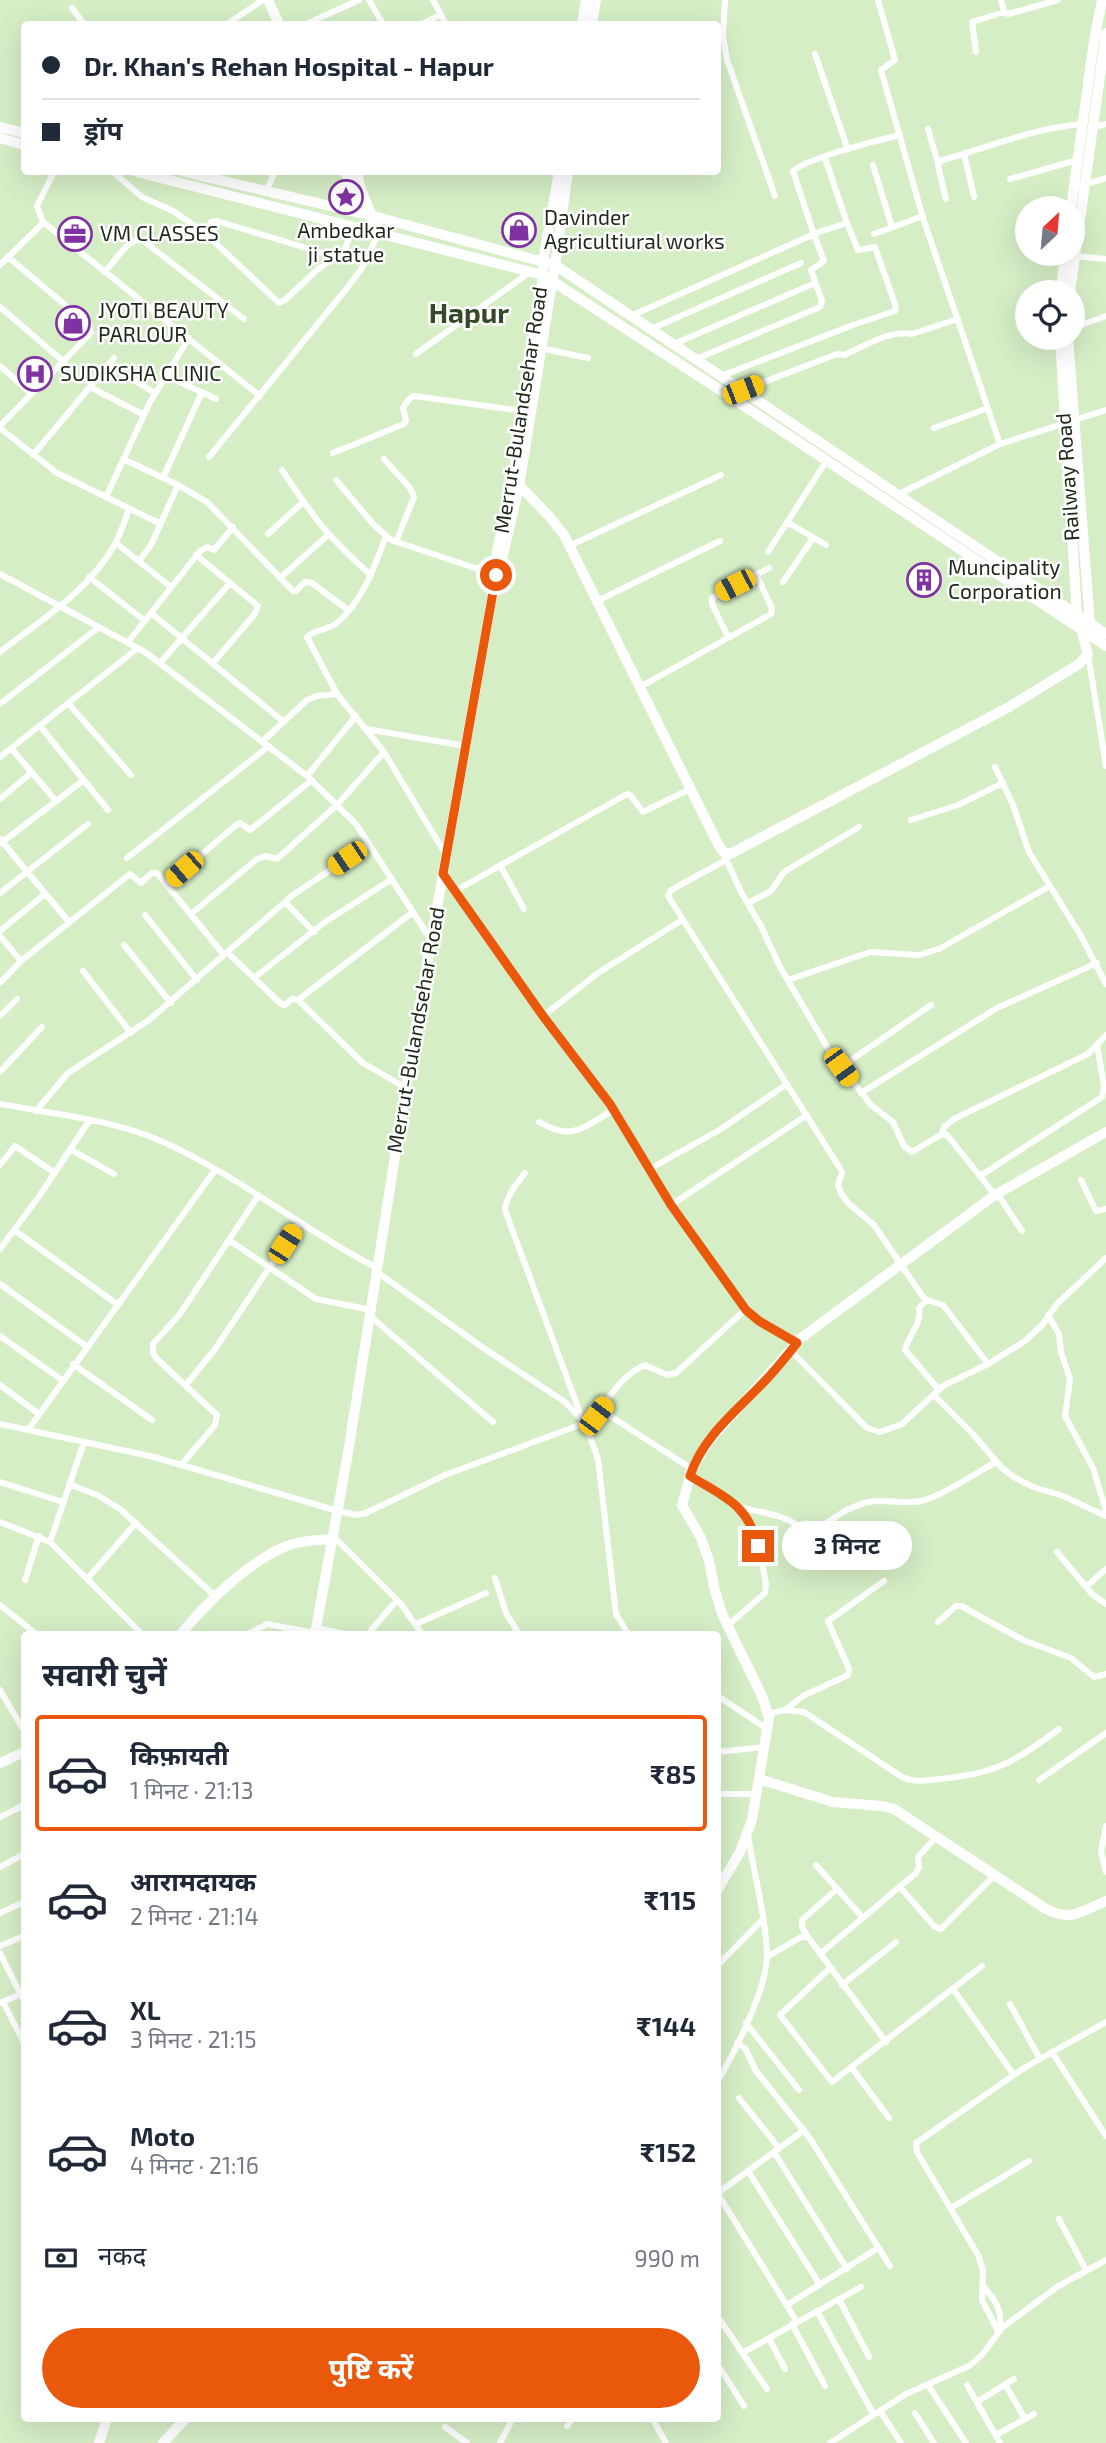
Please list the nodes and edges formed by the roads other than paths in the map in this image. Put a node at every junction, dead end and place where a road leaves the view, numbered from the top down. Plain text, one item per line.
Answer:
1 (265, 0) edge
2 (359, 0) edge
3 (369, 0) edge
4 (432, 0) edge
5 (586, 0) edge
6 (596, 0) edge
7 (716, 0) edge
8 (725, 0) edge
9 (878, 0) edge
10 (1001, 0) edge
11 (1058, 0) edge
12 (1101, 0) edge
13 (72, 8) dead end
14 (1004, 12) junction
15 (723, 13) junction
16 (441, 15) junction
17 (82, 21) edge
18 (232, 21) edge
19 (277, 21) edge
20 (313, 21) edge
21 (381, 21) edge
22 (428, 21) edge
23 (444, 21) edge
24 (582, 21) edge
25 (592, 21) edge
26 (1106, 35) edge
27 (1094, 41) junction
28 (976, 52) dead end
29 (815, 54) dead end
30 (1087, 94) junction
31 (1098, 94) junction
32 (1106, 124) edge
33 (1082, 126) junction
34 (0, 127) edge
35 (1093, 128) junction
36 (928, 129) dead end
37 (21, 132) edge
38 (900, 135) junction
39 (0, 138) edge
40 (21, 144) edge
41 (848, 150) junction
42 (964, 154) junction
43 (825, 158) junction
44 (1077, 160) junction
45 (938, 163) junction
46 (873, 165) dead end
47 (52, 175) edge
48 (116, 175) edge
49 (149, 175) edge
50 (198, 175) edge
51 (274, 175) edge
52 (347, 175) edge
53 (358, 175) edge
54 (558, 175) edge
55 (568, 175) edge
56 (1106, 178) edge
57 (1010, 179) dead end
58 (1085, 185) junction
59 (1073, 188) junction
60 (361, 190) junction
61 (266, 191) junction
62 (775, 196) dead end
63 (1072, 196) edge
64 (1082, 196) edge
65 (974, 197) dead end
66 (946, 199) dead end
67 (373, 216) junction
68 (923, 216) junction
69 (43, 222) junction
70 (847, 223) junction
71 (354, 226) junction
72 (892, 227) junction
73 (379, 232) junction
74 (205, 233) junction
75 (814, 233) junction
76 (874, 233) dead end
77 (456, 238) junction
78 (453, 252) junction
79 (8, 257) junction
80 (336, 257) junction
81 (1085, 257) edge
82 (1106, 259) edge
83 (542, 261) junction
84 (801, 263) dead end
85 (0, 265) edge
86 (555, 265) junction
87 (105, 272) junction
88 (530, 272) junction
89 (543, 275) junction
90 (553, 282) junction
91 (816, 283) junction
92 (0, 307) edge
93 (631, 316) junction
94 (1106, 316) edge
95 (244, 319) dead end
96 (958, 319) junction
97 (1085, 324) edge
98 (650, 329) junction
99 (189, 338) junction
100 (674, 344) junction
101 (540, 348) junction
102 (1061, 350) edge
103 (1068, 350) edge
104 (416, 354) dead end
105 (114, 358) dead end
106 (588, 358) dead end
107 (696, 359) junction
108 (64, 362) junction
109 (109, 365) junction
110 (0, 366) edge
111 (166, 375) junction
112 (721, 376) junction
113 (90, 387) junction
114 (743, 390) junction
115 (202, 392) junction
116 (155, 393) junction
117 (32, 394) junction
118 (260, 396) junction
119 (216, 399) dead end
120 (988, 408) junction
121 (1106, 410) edge
122 (523, 411) junction
123 (144, 415) junction
124 (1070, 421) junction
125 (0, 427) edge
126 (934, 428) dead end
127 (1000, 444) junction
128 (333, 453) dead end
129 (33, 455) junction
130 (209, 457) dead end
131 (124, 459) junction
132 (384, 459) dead end
133 (827, 460) junction
134 (282, 470) dead end
135 (721, 475) dead end
136 (163, 478) junction
137 (336, 480) dead end
138 (516, 482) junction
139 (178, 485) junction
140 (899, 494) junction
141 (106, 498) junction
142 (303, 502) junction
143 (1076, 502) junction
144 (129, 509) junction
145 (787, 522) junction
146 (161, 524) junction
147 (233, 527) junction
148 (268, 534) dead end
149 (328, 536) junction
150 (386, 536) junction
151 (813, 538) junction
152 (720, 541) dead end
153 (396, 542) junction
154 (116, 543) junction
155 (826, 545) dead end
156 (569, 546) junction
157 (768, 552) dead end
158 (196, 555) junction
159 (139, 561) junction
160 (769, 568) dead end
161 (496, 573) junction
162 (0, 574) edge
163 (756, 574) junction
164 (371, 575) junction
165 (89, 577) junction
166 (280, 578) junction
167 (783, 582) dead end
168 (230, 583) junction
169 (171, 587) junction
170 (597, 601) junction
171 (61, 607) junction
172 (348, 610) junction
173 (151, 613) junction
174 (1077, 615) junction
175 (145, 621) junction
176 (99, 627) junction
177 (1086, 627) junction
178 (1106, 634) edge
179 (728, 637) junction
180 (183, 638) junction
181 (128, 642) junction
182 (1106, 646) edge
183 (138, 648) junction
184 (0, 652) edge
185 (1088, 654) junction
186 (160, 663) junction
187 (213, 663) junction
188 (639, 687) junction
189 (337, 694) junction
190 (68, 703) junction
191 (0, 704) edge
192 (356, 716) junction
193 (284, 722) junction
194 (40, 726) junction
195 (367, 729) junction
196 (266, 743) junction
197 (465, 747) junction
198 (11, 748) junction
199 (384, 752) junction
200 (0, 757) edge
201 (1106, 766) edge
202 (995, 767) dead end
203 (32, 772) junction
204 (131, 775) dead end
205 (310, 778) junction
206 (84, 780) junction
207 (1003, 783) junction
208 (690, 789) junction
209 (0, 799) edge
210 (56, 802) junction
211 (338, 804) junction
212 (108, 810) dead end
213 (911, 820) dead end
214 (88, 824) dead end
215 (859, 827) dead end
216 (1, 842) edge
217 (369, 844) junction
218 (446, 856) junction
219 (725, 856) junction
220 (127, 858) dead end
221 (500, 865) junction
222 (26, 871) junction
223 (443, 874) junction
224 (392, 879) junction
225 (167, 884) junction
226 (1050, 886) junction
227 (455, 891) junction
228 (0, 892) edge
229 (46, 894) junction
230 (285, 902) junction
231 (748, 903) junction
232 (524, 909) dead end
233 (413, 912) junction
234 (145, 915) dead end
235 (191, 915) junction
236 (682, 920) junction
237 (69, 922) junction
238 (314, 932) junction
239 (0, 934) edge
240 (432, 941) junction
241 (124, 945) dead end
242 (226, 954) junction
243 (20, 961) junction
244 (1097, 963) junction
245 (83, 971) dead end
246 (254, 978) junction
247 (197, 980) junction
248 (788, 980) junction
249 (0, 983) edge
250 (1106, 984) edge
251 (17, 999) dead end
252 (298, 1000) junction
253 (171, 1003) junction
254 (931, 1004) dead end
255 (0, 1016) edge
256 (543, 1016) junction
257 (42, 1027) dead end
258 (131, 1033) junction
259 (1106, 1035) edge
260 (1097, 1045) junction
261 (841, 1067) junction
262 (0, 1072) edge
263 (787, 1084) junction
264 (406, 1088) junction
265 (861, 1093) junction
266 (0, 1105) edge
267 (614, 1110) junction
268 (36, 1111) junction
269 (807, 1115) junction
270 (89, 1121) junction
271 (539, 1122) dead end
272 (1106, 1132) edge
273 (942, 1134) junction
274 (71, 1149) junction
275 (0, 1165) edge
276 (215, 1170) junction
277 (648, 1170) junction
278 (55, 1173) junction
279 (525, 1173) dead end
280 (114, 1174) dead end
281 (980, 1176) junction
282 (1081, 1180) dead end
283 (996, 1194) junction
284 (258, 1196) junction
285 (671, 1205) junction
286 (1106, 1209) edge
287 (300, 1222) junction
288 (14, 1230) junction
289 (1022, 1231) dead end
290 (229, 1240) junction
291 (0, 1248) edge
292 (1106, 1258) edge
293 (901, 1266) junction
294 (271, 1267) junction
295 (377, 1270) junction
296 (0, 1284) edge
297 (927, 1300) junction
298 (117, 1304) junction
299 (746, 1310) junction
300 (370, 1313) junction
301 (1048, 1315) junction
302 (0, 1336) edge
303 (86, 1346) junction
304 (794, 1347) junction
305 (73, 1364) junction
306 (988, 1364) junction
307 (62, 1380) junction
308 (0, 1385) edge
309 (186, 1385) junction
310 (936, 1392) junction
311 (39, 1413) junction
312 (596, 1416) junction
313 (152, 1420) dead end
314 (584, 1420) junction
315 (493, 1422) dead end
316 (0, 1424) edge
317 (28, 1430) junction
318 (84, 1442) junction
319 (996, 1462) junction
320 (182, 1464) junction
321 (691, 1472) junction
322 (0, 1482) edge
323 (69, 1484) junction
324 (1103, 1490) edge
325 (63, 1503) junction
326 (737, 1507) junction
327 (338, 1511) junction
328 (1106, 1514) edge
329 (136, 1523) junction
330 (0, 1524) edge
331 (810, 1535) junction
332 (39, 1536) junction
333 (332, 1537) junction
334 (50, 1542) junction
335 (1057, 1552) dead end
336 (825, 1559) dead end
337 (1106, 1569) edge
338 (88, 1578) junction
339 (495, 1578) dead end
340 (25, 1580) dead end
341 (884, 1581) dead end
342 (1087, 1586) junction
343 (485, 1593) dead end
344 (215, 1596) junction
345 (397, 1600) junction
346 (1106, 1604) edge
347 (0, 1605) edge
348 (938, 1622) dead end
349 (416, 1624) junction
350 (727, 1626) junction
351 (32, 1631) edge
352 (139, 1631) edge
353 (184, 1631) edge
354 (254, 1631) edge
355 (309, 1631) edge
356 (315, 1631) edge
357 (371, 1631) edge
358 (420, 1631) edge
359 (517, 1631) edge
360 (626, 1631) edge
361 (1106, 1674) edge
362 (0, 1690) edge
363 (721, 1698) edge
364 (785, 1710) junction
365 (768, 1714) junction
366 (21, 1726) edge
367 (767, 1729) junction
368 (1059, 1729) dead end
369 (1106, 1733) edge
370 (765, 1747) junction
371 (721, 1752) edge
372 (21, 1753) edge
373 (0, 1763) edge
374 (759, 1779) junction
375 (1039, 1780) dead end
376 (721, 1794) edge
377 (757, 1794) junction
378 (21, 1806) edge
379 (0, 1817) edge
380 (1106, 1826) edge
381 (747, 1834) junction
382 (937, 1836) junction
383 (21, 1856) edge
384 (816, 1865) dead end
385 (0, 1867) edge
386 (1106, 1872) edge
387 (995, 1875) junction
388 (721, 1884) edge
389 (900, 1886) junction
390 (837, 1889) junction
391 (1104, 1905) edge
392 (21, 1906) edge
393 (0, 1913) edge
394 (863, 1918) junction
395 (762, 1920) junction
396 (21, 1937) edge
397 (808, 1937) junction
398 (896, 1942) dead end
399 (0, 1946) edge
400 (820, 1954) junction
401 (1, 1956) edge
402 (767, 1957) junction
403 (721, 1962) edge
404 (982, 1966) dead end
405 (830, 1968) junction
406 (842, 1985) junction
407 (953, 1989) junction
408 (21, 1994) edge
409 (21, 1998) edge
410 (2, 2002) edge
411 (1010, 2004) dead end
412 (1106, 2022) edge
413 (746, 2023) junction
414 (21, 2037) edge
415 (886, 2042) junction
416 (737, 2043) junction
417 (1052, 2052) junction
418 (1040, 2059) junction
419 (852, 2068) junction
420 (721, 2075) edge
421 (1014, 2076) junction
422 (799, 2090) dead end
423 (740, 2098) dead end
424 (889, 2118) dead end
425 (804, 2130) junction
426 (1106, 2136) edge
427 (776, 2150) junction
428 (1029, 2161) dead end
429 (748, 2171) junction
430 (721, 2191) edge
431 (721, 2198) edge
432 (726, 2206) junction
433 (951, 2208) junction
434 (721, 2209) edge
435 (1059, 2219) dead end
436 (878, 2248) junction
437 (1106, 2260) edge
438 (890, 2266) dead end
439 (847, 2269) junction
440 (1086, 2270) junction
441 (820, 2285) junction
442 (983, 2286) junction
443 (861, 2287) dead end
444 (839, 2299) junction
445 (787, 2305) junction
446 (817, 2311) junction
447 (721, 2322) edge
448 (795, 2323) junction
449 (999, 2330) junction
450 (769, 2338) junction
451 (742, 2353) junction
452 (869, 2357) dead end
453 (785, 2369) dead end
454 (721, 2370) edge
455 (1014, 2379) dead end
456 (1006, 2384) junction
457 (929, 2385) junction
458 (967, 2385) dead end
459 (825, 2386) dead end
460 (767, 2389) dead end
461 (977, 2402) junction
462 (744, 2406) dead end
463 (877, 2413) junction
464 (915, 2413) dead end
465 (1034, 2414) dead end
466 (1025, 2419) junction
467 (106, 2422) edge
468 (182, 2422) edge
469 (511, 2422) edge
470 (570, 2422) edge
471 (654, 2422) edge
472 (567, 2426) dead end
473 (445, 2427) dead end
474 (996, 2435) junction
475 (99, 2443) edge
476 (163, 2443) edge
477 (467, 2443) edge
478 (500, 2443) edge
479 (666, 2443) edge
480 (830, 2443) edge
481 (901, 2443) edge
482 (934, 2443) edge
483 (966, 2443) edge
484 (1000, 2443) edge

1 - 18 street
1 - 19 main road
2 - 20 street
3 - 21 street
4 - 16 street
5 - 24 street
6 - 25 street
7 - 15 street
8 - 15 street
9 - 38 street
10 - 14 street
11 - 14 street
12 - 27 street
13 - 17 street
14 - 28 street
15 - 62 street
16 - 22 street
16 - 23 street
26 - 27 street
26 - 31 street
27 - 30 street
29 - 41 street
30 - 31 street
30 - 33 street
31 - 35 street
32 - 35 street
33 - 35 street
33 - 42 street
33 - 44 street
34 - 37 street
35 - 58 street
36 - 45 street
38 - 41 street
38 - 68 street
39 - 40 street
41 - 43 street
42 - 45 street
42 - 65 street
43 - 70 street
43 - 75 street
44 - 57 street
44 - 59 street
45 - 66 street
46 - 72 street
47 - 69 street
48 - 74 street
49 - 71 street
50 - 61 street
51 - 61 street
52 - 60 main road
53 - 60 main road
54 - 83 street
55 - 86 street
56 - 58 street
58 - 59 street
58 - 64 street
59 - 63 street
60 - 67 main road
61 - 67 street
67 - 73 main road
67 - 77 street
68 - 72 street
68 - 96 street
69 - 79 street
69 - 87 street
70 - 75 street
70 - 112 street
71 - 73 street
71 - 80 street
72 - 76 street
73 - 78 street
73 - 118 street
74 - 80 street
74 - 80 street
75 - 91 street
75 - 93 street
77 - 78 street
77 - 83 street
78 - 88 street
79 - 85 street
79 - 108 street
81 - 82 street
83 - 86 street
83 - 89 main road, Merrut-Bulandsehar Road
84 - 98 street
86 - 90 main road
86 - 93 street
87 - 95 street
87 - 99 street
88 - 89 street
88 - 104 street
89 - 90 street
89 - 122 main road, Merrut-Bulandsehar Road
90 - 101 main road
90 - 133 street
91 - 100 street
91 - 107 street
92 - 108 street
93 - 98 street
94 - 97 street
96 - 114 street
96 - 120 street
98 - 100 street
99 - 111 street
99 - 118 street
100 - 107 street
101 - 106 street
101 - 138 main road
102 - 124 street, Railway Road
103 - 124 street
105 - 109 street
107 - 112 street
108 - 117 street
109 - 113 street
109 - 116 street
110 - 117 street
111 - 115 street
111 - 116 street
112 - 114 street
113 - 123 street
113 - 129 street
114 - 140 street
115 - 119 street
115 - 136 street
116 - 123 street
117 - 125 street
118 - 130 street
120 - 126 street
120 - 127 street
121 - 124 street
122 - 128 street
122 - 138 main road, Merrut-Bulandsehar Road
123 - 131 street
124 - 127 street
124 - 143 street, Railway Road
125 - 129 street
127 - 140 street
129 - 141 street
131 - 136 street
131 - 141 street
132 - 153 street
133 - 145 street
133 - 177 street
134 - 142 street
135 - 156 street
136 - 139 street
137 - 150 street
138 - 156 street
138 - 161 main road, Merrut-Bulandsehar Road
139 - 146 street
139 - 147 street
140 - 174 street
141 - 144 street
142 - 148 street
142 - 149 street
143 - 174 street, Railway Road
143 - 177 street
144 - 146 street
144 - 154 street
145 - 151 street
145 - 157 street
146 - 159 street
147 - 158 street
147 - 166 street
149 - 164 street
149 - 166 street
150 - 153 street
150 - 164 street
151 - 155 street
151 - 167 street
152 - 170 street
153 - 161 street
154 - 159 street
154 - 165 street
156 - 170 street
158 - 168 street
158 - 169 street
159 - 169 street
160 - 163 street
161 - 197 main road, Merrut-Bulandsehar Road
162 - 171 street
163 - 179 street
163 - 179 street
164 - 172 street
165 - 171 street
165 - 175 street
166 - 172 street
168 - 180 street
168 - 187 street
169 - 173 street
170 - 188 street
171 - 176 street
171 - 184 street
172 - 189 street
173 - 175 street
173 - 180 street
174 - 177 street
175 - 181 street
176 - 181 street
176 - 191 street
177 - 178 street
177 - 182 street
177 - 185 street
179 - 188 street
180 - 186 street
180 - 187 street
181 - 183 street
183 - 186 street
183 - 190 street
185 - 201 street
185 - 219 street
186 - 196 street
187 - 193 street
188 - 208 street
189 - 192 street
189 - 193 street
190 - 194 street
190 - 204 street
192 - 195 street
192 - 205 street
193 - 196 street
194 - 198 street
194 - 206 street
195 - 197 street
195 - 199 street
196 - 205 street
196 - 220 street
197 - 218 main road, Merrut-Bulandsehar Road
198 - 200 street
198 - 203 street
199 - 211 street
199 - 218 street
202 - 207 street
203 - 209 street
203 - 210 street
205 - 211 street
205 - 225 street
206 - 210 street
206 - 212 street
207 - 213 street
207 - 226 street
208 - 219 street
208 - 221 street
210 - 216 street
211 - 217 street
211 - 235 street
214 - 222 street
215 - 231 street
216 - 222 street
217 - 224 street
217 - 230 street
218 - 223 main road, Merrut-Bulandsehar Road
219 - 231 street
219 - 236 street
221 - 227 street
221 - 232 street
222 - 228 street
222 - 229 street
223 - 227 street
223 - 240 main road, Merrut-Bulandsehar Road
224 - 233 street
224 - 238 street
225 - 235 street
225 - 237 street
226 - 244 street
226 - 248 street
227 - 256 street
229 - 237 street
229 - 239 street
230 - 238 street
230 - 242 street
231 - 248 street
233 - 240 street
233 - 252 street
234 - 247 street
235 - 242 street
236 - 256 street
236 - 263 street
237 - 243 street
238 - 246 street
239 - 243 street
240 - 264 main road, Merrut-Bulandsehar Road
241 - 253 street
242 - 246 street
242 - 247 street
243 - 249 street
244 - 250 street
244 - 265 street
245 - 258 street
246 - 252 street
247 - 253 street
248 - 261 street
251 - 255 street
252 - 264 street
253 - 258 street
254 - 261 street
256 - 267 street
257 - 262 street
258 - 268 street
259 - 260 street
260 - 273 street
260 - 281 street
261 - 265 street
263 - 269 street
263 - 277 street
264 - 295 main road, Merrut-Bulandsehar Road
265 - 273 street
266 - 268 street
267 - 271 street
267 - 277 street
268 - 270 street
269 - 285 street
269 - 293 street
270 - 274 street
270 - 276 street
272 - 283 street
273 - 281 street
274 - 278 street
274 - 280 street
275 - 278 street
276 - 284 street
276 - 298 street
277 - 285 street
278 - 288 street
279 - 314 street
281 - 283 street
282 - 286 street
283 - 289 street
283 - 293 street
284 - 287 street
284 - 290 street
285 - 299 street
287 - 294 street
287 - 295 street
288 - 291 street
288 - 298 street
290 - 294 street
290 - 309 street
292 - 301 street
293 - 297 street
293 - 304 street
294 - 300 street
294 - 309 street
295 - 300 main road, Merrut-Bulandsehar Road
295 - 314 street
296 - 303 street
297 - 306 street
297 - 310 street
298 - 303 street
299 - 304 street
299 - 312 street
300 - 315 street
300 - 327 main road, Merrut-Bulandsehar Road
301 - 306 street
301 - 324 street
302 - 307 street
303 - 305 street
304 - 310 street
304 - 321 street
305 - 307 street
305 - 313 street
306 - 310 street
307 - 311 street
308 - 311 street
309 - 320 street
310 - 319 street
311 - 317 street
312 - 314 street
312 - 321 street
314 - 327 street
314 - 360 street
316 - 317 street
317 - 318 street
318 - 320 street
318 - 323 street
319 - 328 street
319 - 331 street
320 - 327 street
321 - 326 street
321 - 350 street
322 - 325 street
323 - 325 street
323 - 329 street
324 - 328 street
325 - 334 street
326 - 331 street
326 - 350 street
327 - 333 main road, Merrut-Bulandsehar Road
329 - 338 street
329 - 344 street
330 - 332 street
331 - 336 street
332 - 334 street
332 - 340 street
333 - 344 street
333 - 345 street
333 - 356 main road, Merrut-Bulandsehar Road
334 - 338 street
335 - 342 street
337 - 342 street
338 - 352 street
339 - 359 street
341 - 364 street
342 - 346 street
343 - 349 street
344 - 353 street
345 - 349 street
345 - 357 street
347 - 351 street
348 - 361 street
349 - 358 street
350 - 365 street
354 - 355 street
362 - 366 street
363 - 367 street
364 - 365 street
364 - 368 street
365 - 367 street
367 - 370 street
369 - 375 street
370 - 371 street
370 - 374 street
372 - 373 street
374 - 377 street
374 - 382 street
376 - 377 street
377 - 381 street
378 - 379 street
380 - 386 street
381 - 388 street
381 - 395 street
382 - 387 street
382 - 389 street
383 - 385 street
384 - 390 street
387 - 389 street
387 - 391 street
389 - 394 street
390 - 394 street
390 - 397 street
392 - 393 street
394 - 400 street
395 - 402 street
395 - 403 street
396 - 399 street
397 - 400 street
397 - 402 street
398 - 406 street
400 - 405 street
401 - 408 street
402 - 413 street
404 - 407 street
405 - 406 street
405 - 419 street
406 - 415 street
407 - 415 street
407 - 421 street
409 - 410 street
410 - 414 street
411 - 418 street
412 - 417 street
413 - 416 street
413 - 422 street
415 - 419 street
416 - 420 street
416 - 425 street
417 - 418 street
417 - 426 street
418 - 421 street
419 - 424 street
421 - 433 street
423 - 427 street
425 - 427 street
425 - 436 street
427 - 429 street
427 - 439 street
428 - 433 street
429 - 430 street
429 - 441 street
431 - 432 street
432 - 434 street
432 - 445 street
433 - 442 street
435 - 440 street
436 - 438 street
436 - 439 street
437 - 440 street
439 - 441 street
440 - 449 street
441 - 445 street
442 - 449 street
442 - 449 street
443 - 444 street
444 - 446 street
444 - 452 street
445 - 448 street
446 - 448 street
446 - 463 street
447 - 451 street
448 - 450 street
448 - 459 street
449 - 457 street
450 - 451 street
450 - 453 street
451 - 460 street
454 - 462 street
455 - 456 street
456 - 461 street
456 - 466 street
457 - 463 street
457 - 483 street
458 - 461 street
461 - 474 street
463 - 480 street
463 - 481 street
464 - 482 street
465 - 466 street
466 - 474 street
467 - 475 main road
468 - 476 street
469 - 478 street
470 - 472 street
471 - 479 street
473 - 477 street
474 - 484 street

